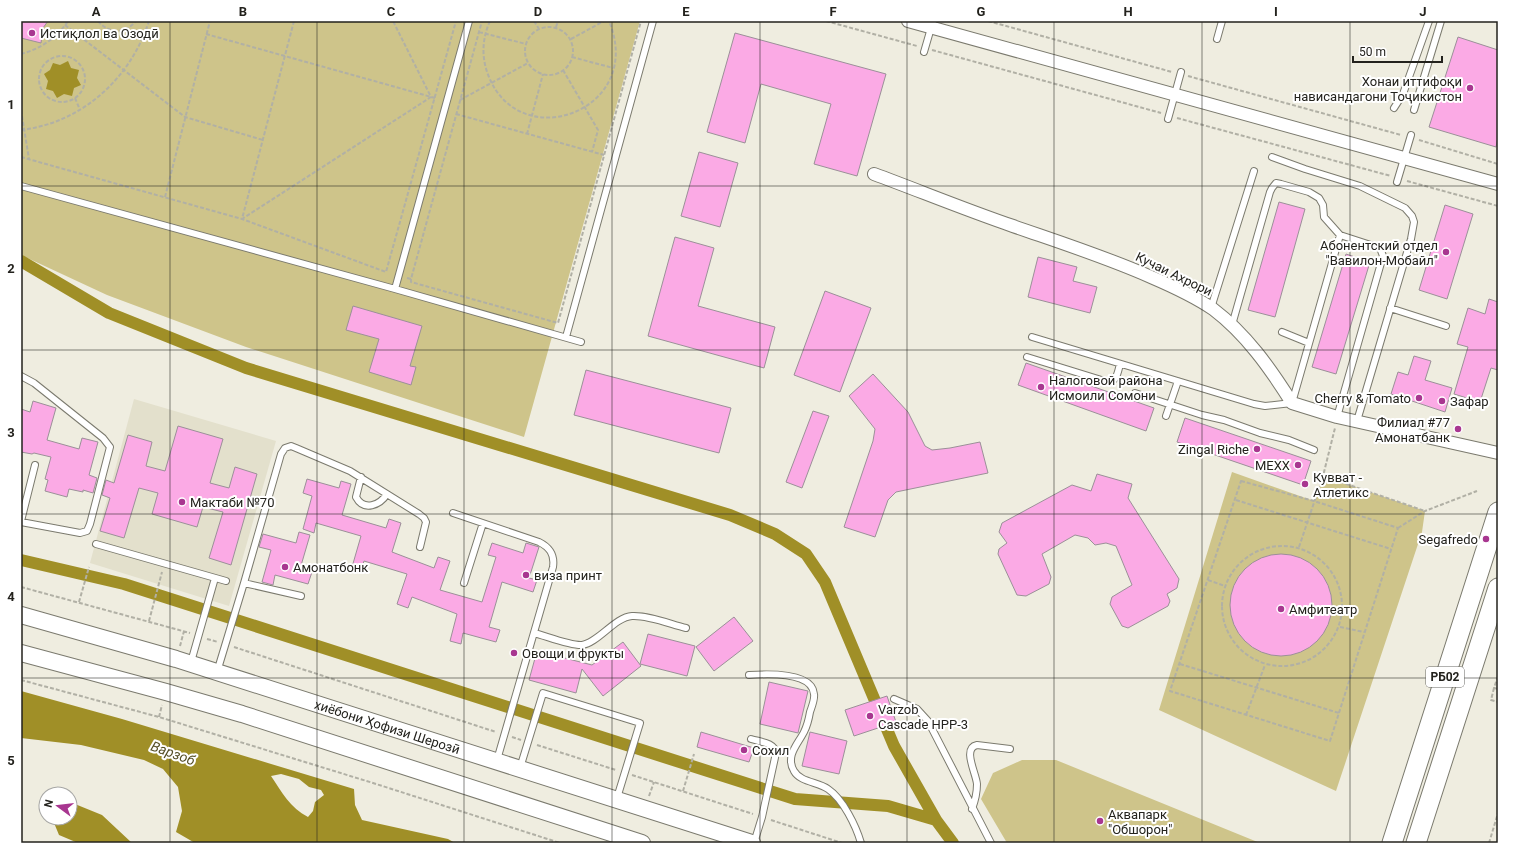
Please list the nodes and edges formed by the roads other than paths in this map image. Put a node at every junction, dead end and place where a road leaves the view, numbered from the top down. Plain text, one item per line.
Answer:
1 (469, 21) edge
2 (653, 21) edge
3 (908, 21) edge
4 (1222, 21) edge
5 (1429, 21) edge
6 (1441, 21) edge
7 (932, 24) edge
8 (1217, 39) dead end
9 (924, 52) dead end
10 (1180, 73) road end
11 (1174, 95) junction
12 (1394, 108) dead end
13 (1414, 110) dead end
14 (1168, 119) dead end
15 (1410, 136) road end
16 (1272, 157) dead end
17 (1404, 158) junction
18 (1254, 171) dead end
19 (874, 174) dead end
20 (1397, 182) dead end
21 (1498, 184) edge
22 (21, 186) edge
23 (1340, 235) junction
24 (395, 289) junction
25 (1212, 308) junction
26 (1390, 308) junction
27 (1232, 325) junction
28 (1446, 326) dead end
29 (1282, 332) dead end
30 (1032, 337) dead end
31 (566, 338) junction
32 (581, 342) dead end
33 (1309, 343) junction
34 (1027, 357) dead end
35 (1120, 364) junction
36 (21, 376) edge
37 (1178, 381) junction
38 (1136, 393) dead end
39 (1170, 404) junction
40 (1292, 404) junction
41 (1166, 416) dead end
42 (1337, 417) junction
43 (1357, 421) junction
44 (1314, 450) dead end
45 (1498, 453) edge
46 (35, 465) dead end
47 (361, 477) junction
48 (387, 494) junction
49 (1498, 512) edge
50 (453, 513) dead end
51 (21, 522) edge
52 (483, 523) junction
53 (96, 544) dead end
54 (420, 547) dead end
55 (215, 578) junction
56 (226, 581) dead end
57 (244, 583) junction
58 (464, 583) dead end
59 (1498, 588) edge
60 (301, 596) dead end
61 (21, 615) edge
62 (686, 628) dead end
63 (534, 633) junction
64 (21, 653) edge
65 (190, 664) junction
66 (216, 672) junction
67 (749, 675) dead end
68 (894, 699) dead end
69 (751, 739) dead end
70 (1010, 748) dead end
71 (496, 762) junction
72 (519, 769) junction
73 (616, 801) junction
74 (972, 809) junction
75 (642, 843) edge
76 (753, 843) edge
77 (861, 843) edge
78 (990, 843) edge
79 (1392, 843) edge
80 (1416, 843) edge

1 - 24 lane
2 - 31 lane
3 - 7 street
4 - 8 lane
5 - 12 lane
6 - 13 lane
7 - 9 lane
7 - 11 street
10 - 11 lane
11 - 14 lane
11 - 17 street
15 - 17 lane
16 - 26 lane
17 - 20 lane
17 - 21 street
18 - 25 lane
19 - 25 street, Кучаи Ахрори
22 - 24 lane
23 - 27 lane
23 - 33 lane
23 - 42 lane
24 - 31 lane
25 - 27 street, Кучаи Ахрори
26 - 28 lane
26 - 43 lane
27 - 40 street, Кучаи Ахрори
29 - 33 lane
30 - 35 lane
31 - 32 lane
33 - 40 lane
34 - 35 lane
35 - 37 lane
36 - 51 lane
37 - 39 lane
37 - 40 lane
38 - 39 lane
39 - 41 lane
39 - 44 lane
40 - 42 street
42 - 43 street
43 - 45 street
46 - 51 lane
47 - 48 lane
47 - 48 lane
47 - 57 lane
48 - 54 lane
49 - 79 highway, РБ02
50 - 52 lane
52 - 58 lane
52 - 63 lane
53 - 55 lane
55 - 56 lane
55 - 65 lane
57 - 60 lane
57 - 66 lane
59 - 80 highway, РБ02
61 - 65 main road, хиёбони Ҳофизи Шерозӣ
62 - 63 lane
63 - 71 lane
64 - 75 main road
65 - 66 main road, хиёбони Ҳофизи Шерозӣ
66 - 71 main road, хиёбони Ҳофизи Шерозӣ
67 - 77 lane
68 - 74 lane
69 - 76 lane
70 - 74 lane
71 - 72 main road, хиёбони Ҳофизи Шерозӣ
72 - 73 main road, хиёбони Ҳофизи Шерозӣ
72 - 73 lane
73 - 76 main road, хиёбони Ҳофизи Шерозӣ
74 - 78 lane

